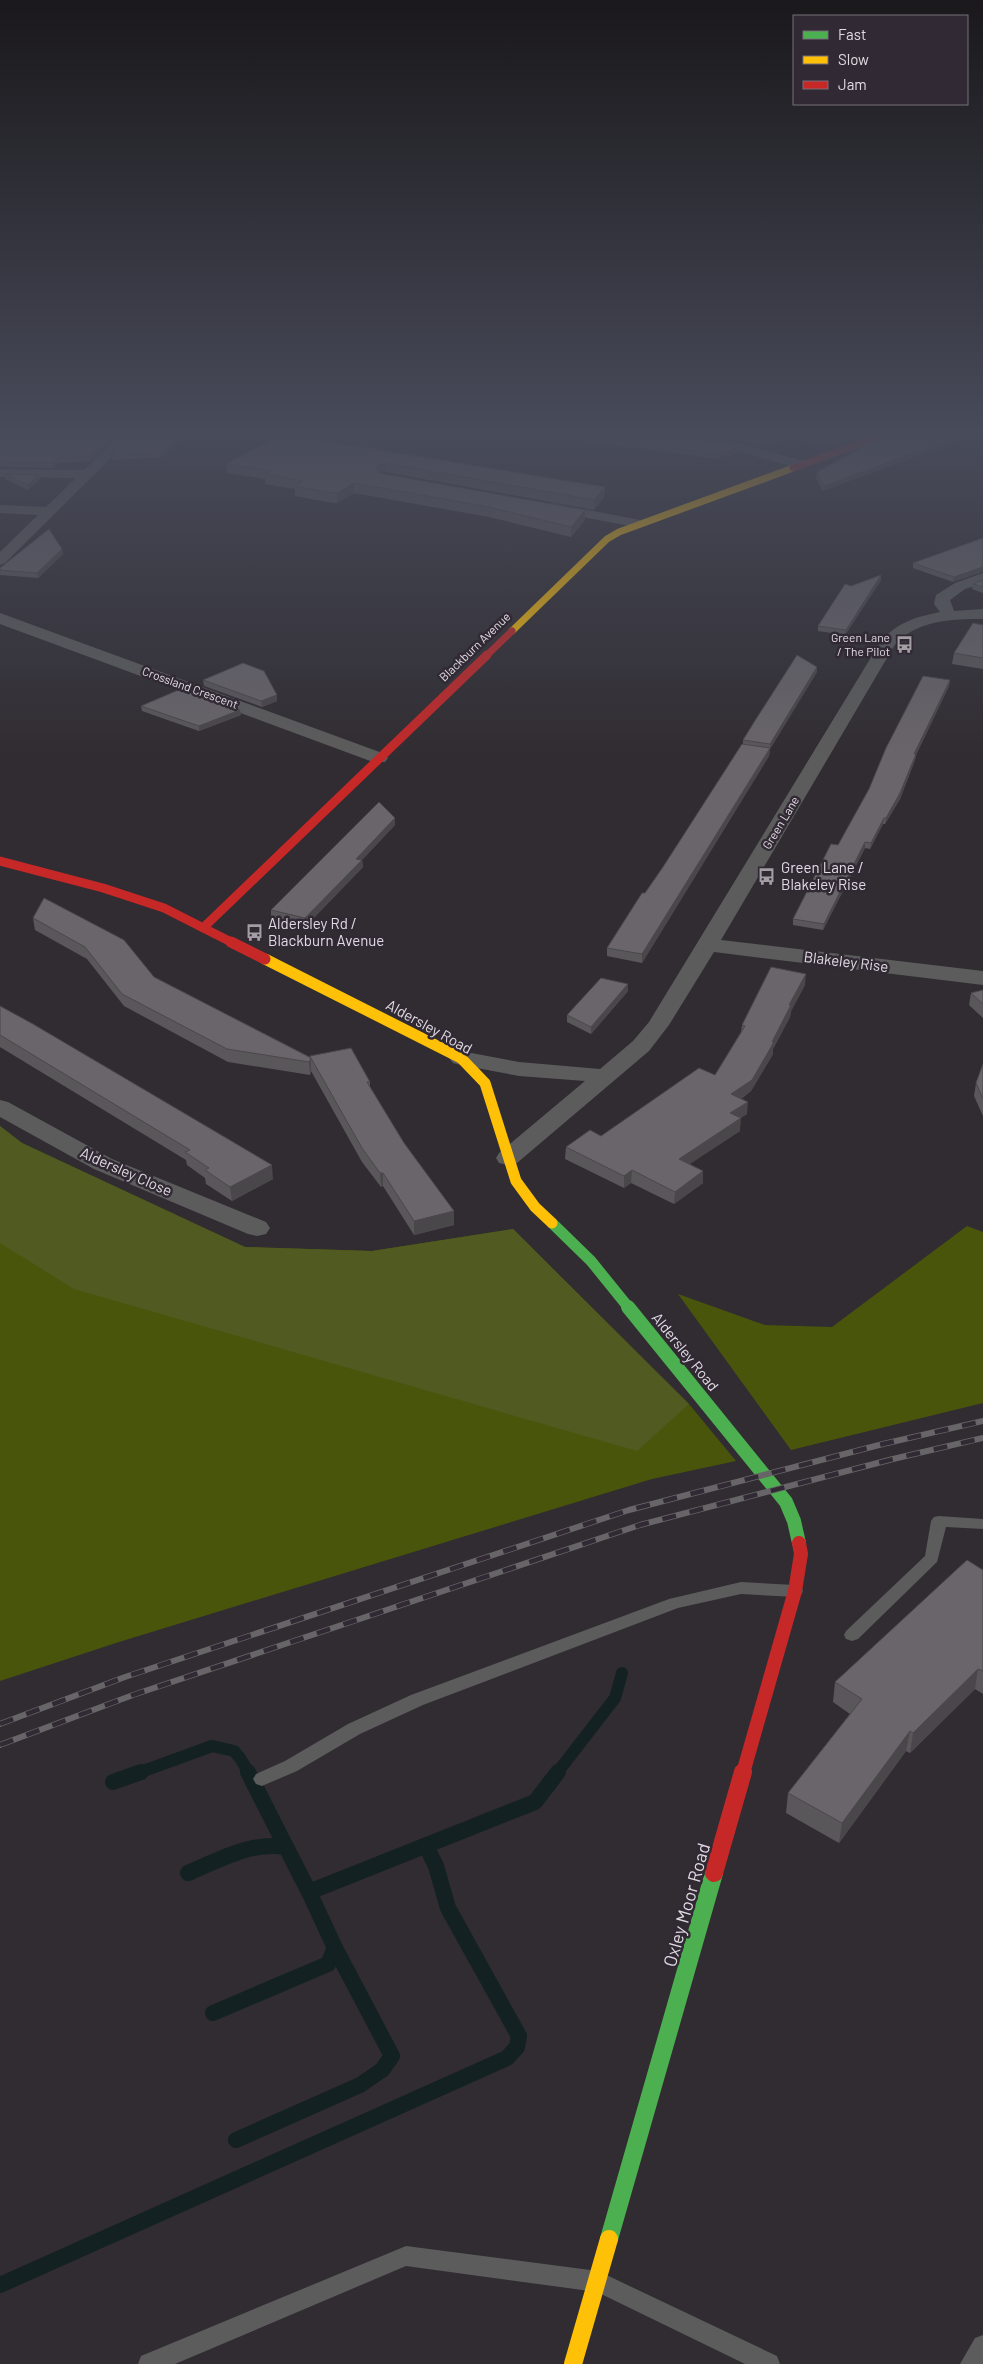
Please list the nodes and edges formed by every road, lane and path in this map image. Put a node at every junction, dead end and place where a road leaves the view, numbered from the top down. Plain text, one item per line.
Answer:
1 (20, 540) edge
2 (608, 540) edge
3 (0, 560) edge
4 (983, 578) edge
5 (983, 614) edge
6 (950, 616) junction
7 (0, 618) edge
8 (379, 758) junction
9 (0, 861) edge
10 (203, 928) junction
11 (708, 946) junction
12 (983, 978) edge
13 (461, 1058) junction
14 (604, 1076) junction
15 (0, 1107) edge
16 (508, 1158) junction
17 (257, 1228) dead end
18 (756, 1462) joint
19 (983, 1524) edge
20 (795, 1591) junction
21 (852, 1635) dead end
22 (262, 1779) dead end
23 (598, 2282) junction
24 (983, 2346) edge
25 (149, 2364) edge
26 (573, 2364) edge
27 (769, 2364) edge
28 (971, 2364) edge

1 - 3 street
2 - 8 street, Blackburn Avenue
4 - 6 street
5 - 6 street, Green Lane
6 - 11 street, Green Lane
7 - 8 street, Crossland Crescent
8 - 10 street, Blackburn Avenue
9 - 10 street, Aldersley Road
10 - 13 street, Aldersley Road
11 - 12 street, Blakeley Rise
11 - 14 street, Green Lane
13 - 14 street
13 - 16 street, Aldersley Road
14 - 16 street, Green Lane
15 - 17 street, Aldersley Close
16 - 18 street, Aldersley Road
18 - 20 street, Oxley Moor Road
19 - 21 lane
20 - 22 lane
20 - 23 street, Oxley Moor Road
23 - 25 lane
23 - 26 street, Oxley Moor Road
23 - 27 lane
24 - 28 lane

